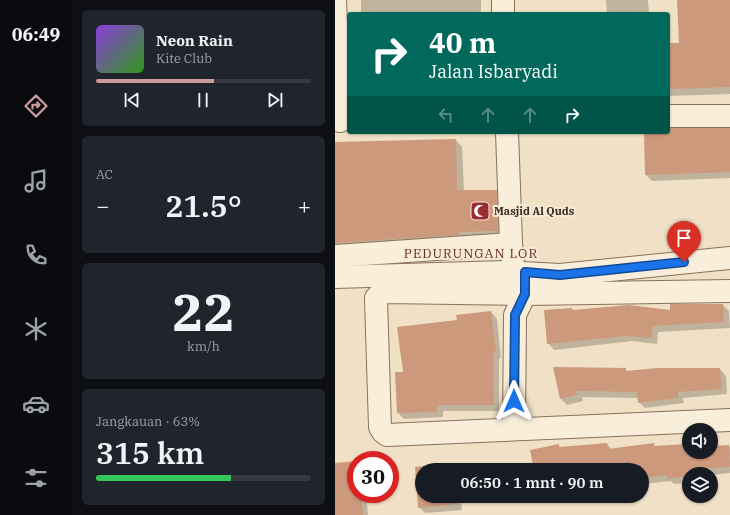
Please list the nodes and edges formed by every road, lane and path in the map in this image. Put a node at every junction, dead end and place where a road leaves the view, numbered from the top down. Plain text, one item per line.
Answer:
1 (335, 0) edge
2 (503, 0) edge
3 (503, 12) edge
4 (670, 116) edge
5 (730, 116) edge
6 (341, 121) edge
7 (507, 134) edge
8 (511, 244) junction
9 (335, 256) edge
10 (730, 258) edge
11 (335, 277) edge
12 (515, 281) junction
13 (730, 291) edge
14 (730, 420) edge
15 (514, 429) junction

1 - 6 street
2 - 3 street
4 - 5 street
7 - 8 street
8 - 9 street
8 - 12 street
10 - 12 street
11 - 12 street
12 - 13 street
12 - 15 street
12 - 15 street
14 - 15 street

